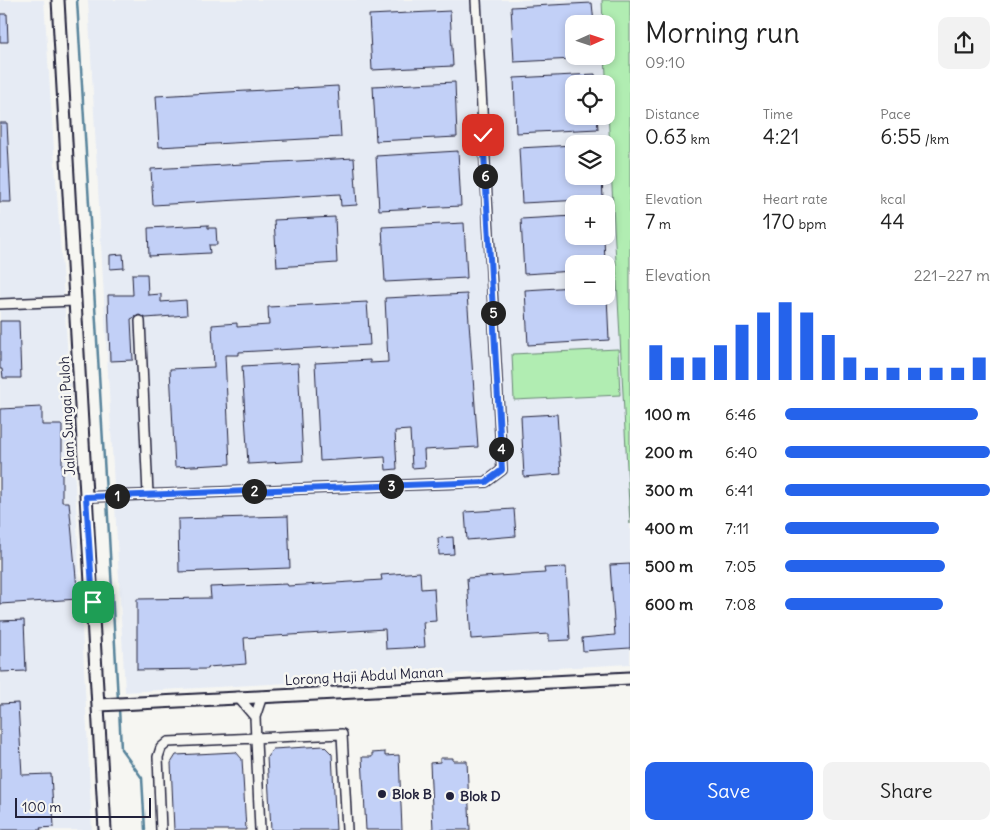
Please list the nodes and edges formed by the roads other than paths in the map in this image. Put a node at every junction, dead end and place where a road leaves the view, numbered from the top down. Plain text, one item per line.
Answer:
1 (58, 0) edge
2 (476, 0) edge
3 (75, 301) junction
4 (0, 304) edge
5 (140, 321) dead end
6 (148, 494) junction
7 (92, 496) junction
8 (630, 678) edge
9 (262, 696) junction
10 (238, 697) junction
11 (103, 704) junction
12 (254, 717) junction
13 (255, 739) junction
14 (105, 830) edge
15 (161, 830) edge
16 (260, 830) edge
17 (347, 830) edge

1 - 3 street, Jalan Sungai Puloh
2 - 6 street
3 - 4 street
3 - 7 street, Jalan Sungai Puloh
5 - 6 street
6 - 7 street
7 - 11 street, Jalan Sungai Puloh
8 - 9 street, Lorong Haji Abdul Manan
9 - 10 street, Lorong Haji Abdul Manan
9 - 12 street
10 - 11 street, Lorong Haji Abdul Manan
10 - 12 street
11 - 14 street, Jalan Sungai Puloh
12 - 13 street
13 - 15 street
13 - 16 street
13 - 17 street

